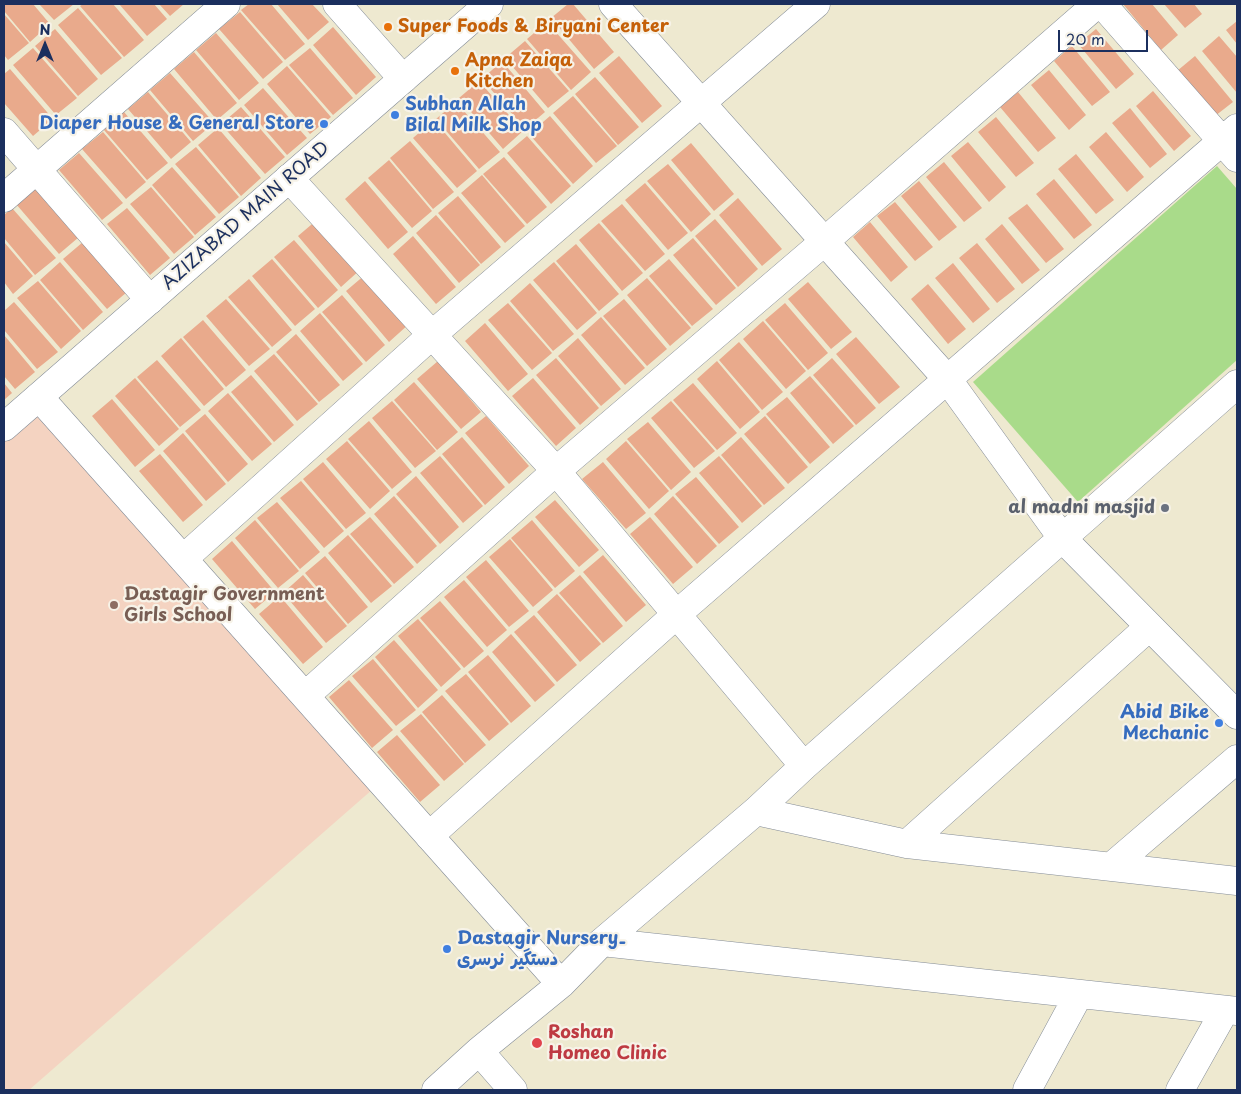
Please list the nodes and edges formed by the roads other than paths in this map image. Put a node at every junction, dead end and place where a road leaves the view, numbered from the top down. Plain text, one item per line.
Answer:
1 (226, 4) edge
2 (337, 4) edge
3 (489, 4) edge
4 (613, 4) edge
5 (816, 4) edge
6 (1097, 4) edge
7 (1102, 4) edge
8 (402, 79) junction
9 (702, 102) junction
10 (4, 132) edge
11 (1232, 142) edge
12 (36, 170) junction
13 (289, 178) junction
14 (4, 198) edge
15 (825, 241) junction
16 (150, 300) junction
17 (433, 334) junction
18 (948, 380) junction
19 (1237, 384) edge
20 (39, 397) junction
21 (4, 427) edge
22 (556, 471) junction
23 (1063, 539) junction
24 (183, 559) junction
25 (677, 614) junction
26 (1149, 627) junction
27 (305, 696) junction
28 (1237, 715) edge
29 (1237, 759) edge
30 (804, 766) junction
31 (756, 811) junction
32 (429, 836) junction
33 (907, 844) junction
34 (1112, 867) junction
35 (1237, 881) edge
36 (602, 942) junction
37 (561, 984) junction
38 (1079, 994) junction
39 (1231, 1010) edge
40 (479, 1051) junction
41 (436, 1090) edge
42 (513, 1090) edge
43 (1027, 1090) edge
44 (1180, 1090) edge

1 - 12 street
2 - 8 street
3 - 8 street, AZIZABAD MAIN ROAD
4 - 9 street
5 - 9 street
6 - 15 street
7 - 11 street
8 - 13 street, AZIZABAD MAIN ROAD
9 - 15 street
9 - 17 street
10 - 12 street
11 - 18 street
12 - 14 street
12 - 16 street
13 - 16 street, AZIZABAD MAIN ROAD
13 - 17 street
15 - 18 street
15 - 22 street
16 - 20 street, AZIZABAD MAIN ROAD
17 - 22 street
17 - 24 street
18 - 23 street
18 - 25 street
19 - 23 street
20 - 21 street, AZIZABAD MAIN ROAD
20 - 24 street
22 - 25 street
22 - 27 street
23 - 26 street
23 - 30 street
24 - 27 street
25 - 30 street
25 - 32 street
26 - 28 street
26 - 33 street
27 - 32 street
29 - 34 street
30 - 31 street
31 - 33 street
31 - 36 street
32 - 37 street
33 - 34 street
34 - 35 street
36 - 37 street
36 - 38 street
37 - 40 street
38 - 39 street
38 - 43 street
39 - 44 street
40 - 41 street
40 - 42 street

